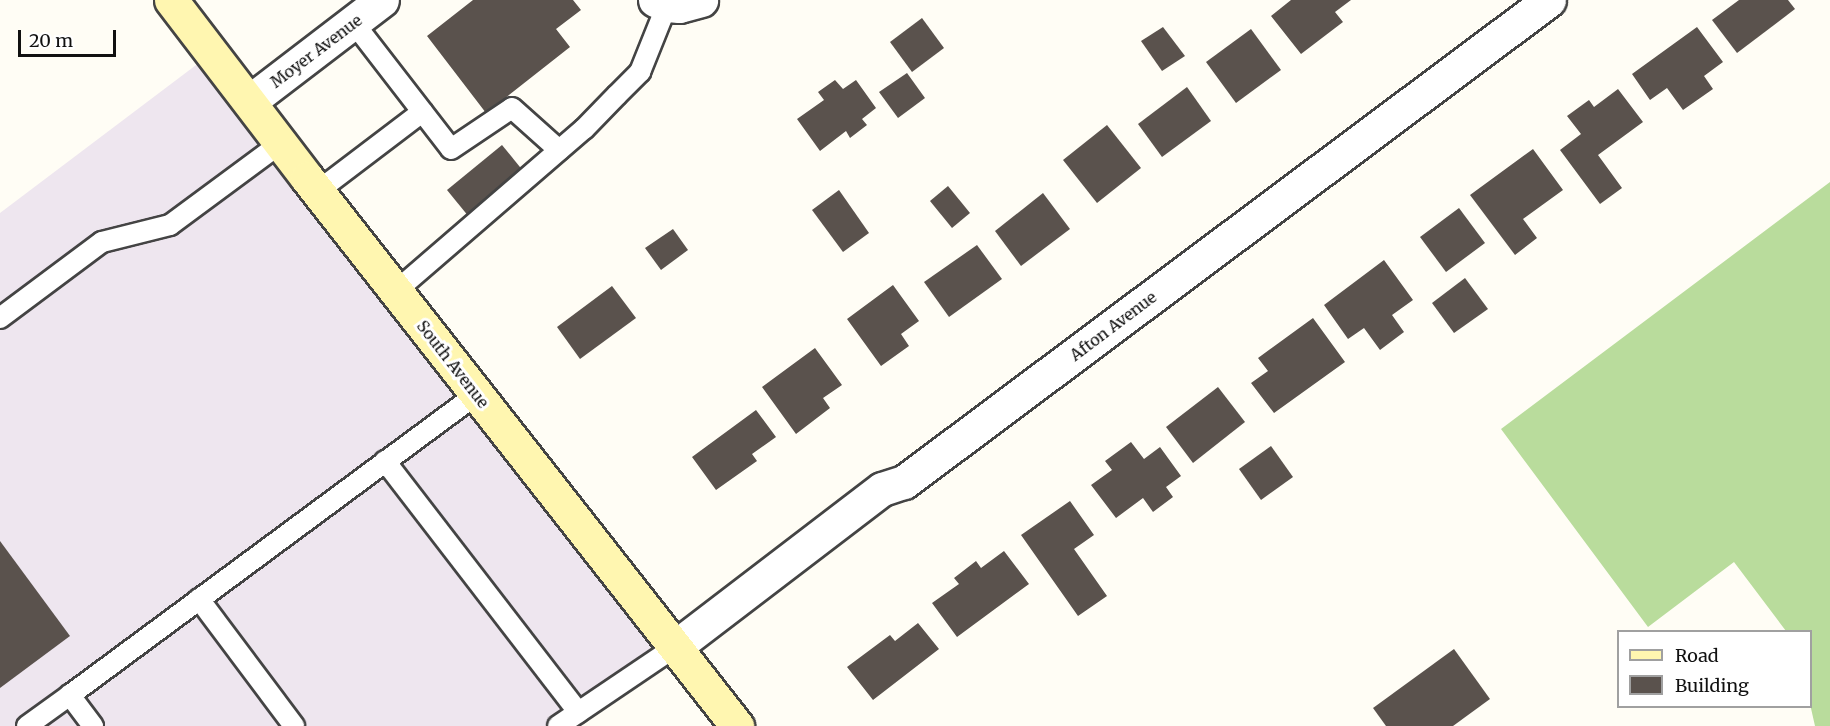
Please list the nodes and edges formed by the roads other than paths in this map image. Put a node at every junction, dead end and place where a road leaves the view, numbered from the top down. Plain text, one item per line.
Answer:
1 (171, 0) edge
2 (382, 0) edge
3 (701, 0) edge
4 (1550, 0) edge
5 (661, 3) edge
6 (353, 22) junction
7 (250, 101) junction
8 (422, 112) junction
9 (281, 143) junction
10 (559, 150) junction
11 (318, 192) junction
12 (396, 291) junction
13 (0, 318) edge
14 (477, 394) junction
15 (385, 461) junction
16 (199, 599) junction
17 (675, 647) junction
18 (70, 695) junction
19 (578, 712) junction
20 (27, 726) edge
21 (93, 726) edge
22 (294, 726) edge
23 (558, 726) edge
24 (737, 726) edge

1 - 7 main road, South Avenue
2 - 6 street, Moyer Avenue
3 - 5 street
4 - 17 street, Afton Avenue
5 - 10 lane
6 - 7 street, Moyer Avenue
6 - 8 lane
7 - 9 main road, South Avenue
8 - 10 lane
8 - 11 lane
9 - 11 main road, South Avenue
9 - 13 lane
10 - 12 lane
11 - 12 main road, South Avenue
12 - 14 main road, South Avenue
14 - 15 lane
14 - 17 main road, South Avenue
15 - 16 lane
15 - 19 lane
16 - 18 lane
16 - 22 lane
17 - 19 lane
17 - 24 main road, South Avenue
18 - 20 lane
18 - 21 lane
19 - 23 lane

